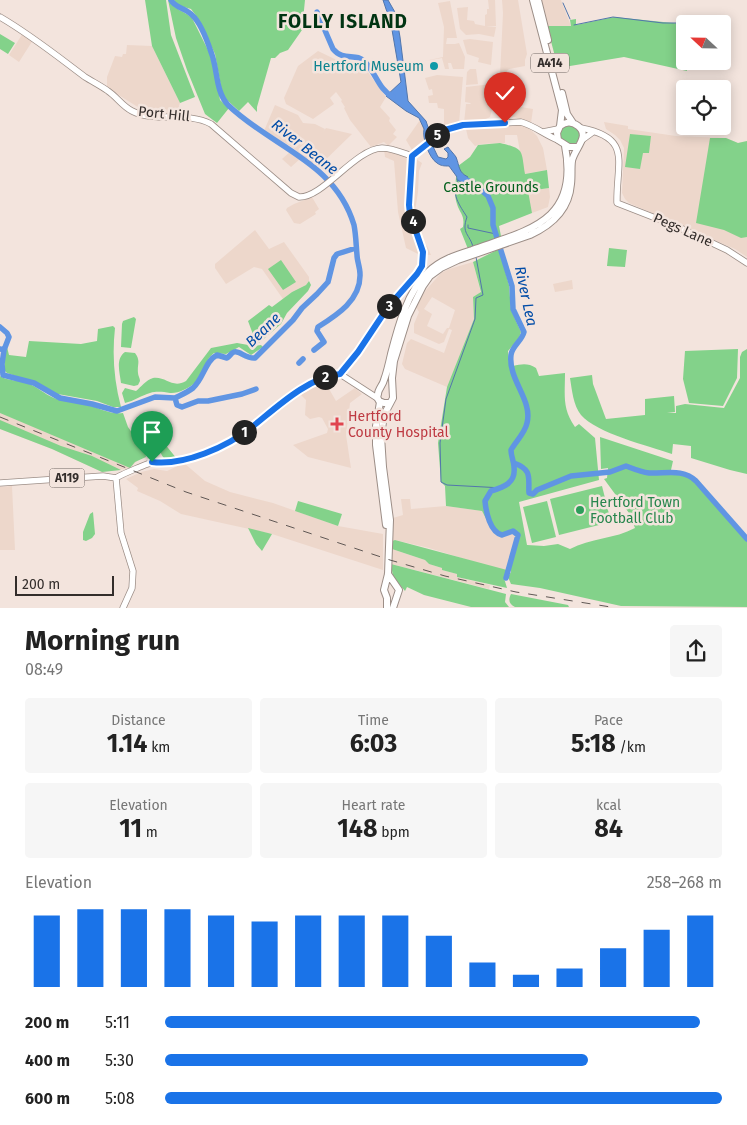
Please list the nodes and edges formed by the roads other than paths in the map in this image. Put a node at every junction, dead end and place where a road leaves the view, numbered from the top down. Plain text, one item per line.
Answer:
1 (533, 0) edge
2 (538, 0) edge
3 (0, 17) edge
4 (573, 123) junction
5 (559, 127) junction
6 (580, 128) junction
7 (543, 132) junction
8 (593, 132) junction
9 (558, 140) junction
10 (582, 140) junction
11 (565, 146) junction
12 (578, 147) junction
13 (412, 156) junction
14 (501, 242) junction
15 (492, 245) junction
16 (747, 263) edge
17 (340, 374) junction
18 (380, 388) junction
19 (366, 390) junction
20 (393, 391) junction
21 (379, 400) junction
22 (389, 403) junction
23 (116, 478) junction
24 (0, 483) edge
25 (389, 531) junction
26 (388, 574) junction
27 (395, 585) junction
28 (386, 586) junction
29 (387, 598) junction
30 (396, 598) junction
31 (124, 608) edge
32 (387, 608) edge
33 (393, 608) edge

1 - 5 highway, A414
2 - 4 highway, A414
3 - 13 main road, Port Hill
4 - 5 highway
4 - 6 highway
5 - 7 main road
5 - 9 highway
6 - 8 main road
6 - 10 highway
7 - 9 main road
7 - 13 main road
8 - 10 main road
8 - 16 main road, Pegs Lane
9 - 11 highway
10 - 12 highway
11 - 12 highway
11 - 14 highway
12 - 14 highway
13 - 17 street
14 - 15 highway
15 - 18 highway
15 - 20 highway
17 - 19 main road
17 - 23 main road, A119
18 - 19 main road
18 - 20 highway
18 - 21 highway
19 - 21 main road
20 - 22 highway
21 - 22 highway
21 - 25 highway
22 - 25 highway
23 - 24 main road, A119
23 - 31 main road
25 - 26 highway
26 - 27 highway
26 - 28 highway
27 - 28 highway
27 - 30 highway
28 - 29 highway
29 - 30 highway
29 - 32 highway
30 - 33 highway

